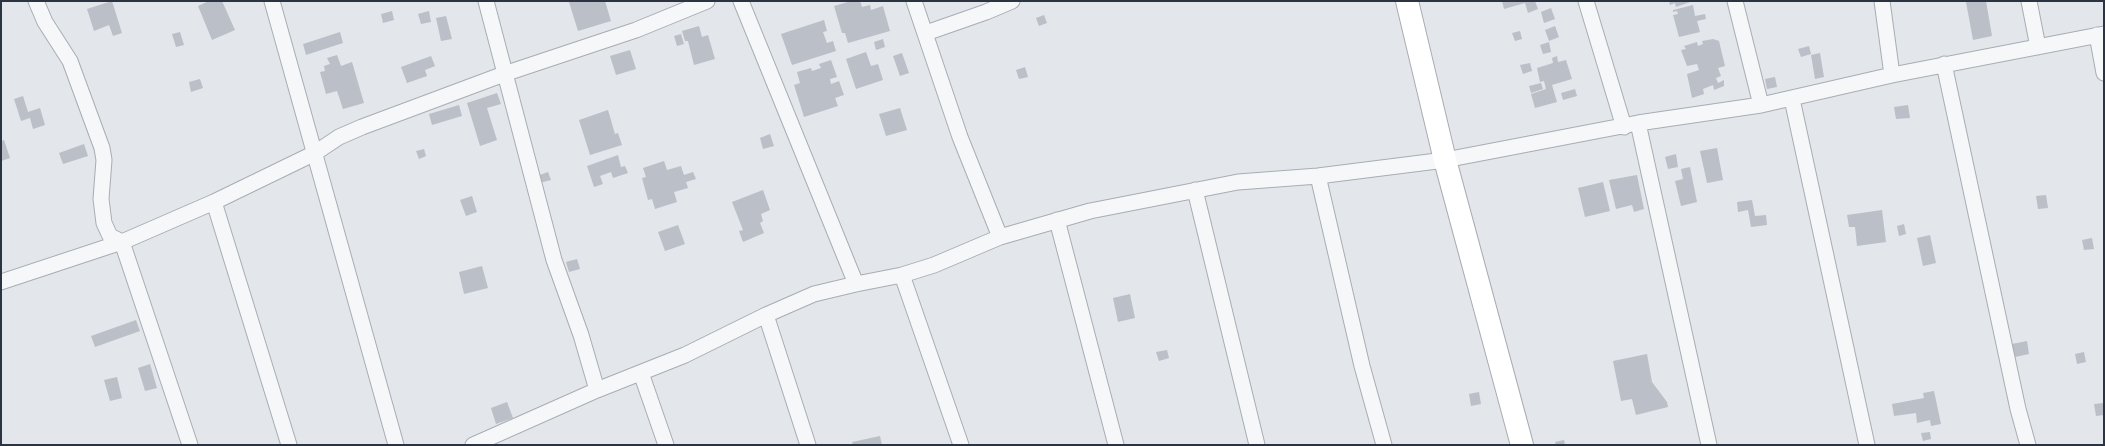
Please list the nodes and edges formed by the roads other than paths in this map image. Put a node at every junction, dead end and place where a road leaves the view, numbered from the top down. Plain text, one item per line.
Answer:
1 (36, 1) edge
2 (272, 1) edge
3 (486, 1) edge
4 (707, 1) edge
5 (741, 1) edge
6 (914, 1) edge
7 (1012, 1) edge
8 (1407, 1) edge
9 (1586, 1) edge
10 (1735, 1) edge
11 (1882, 1) edge
12 (2029, 1) edge
13 (926, 33) junction
14 (2101, 35) edge
15 (2038, 46) junction
16 (1944, 64) junction
17 (2104, 73) edge
18 (504, 74) junction
19 (1892, 75) junction
20 (1792, 99) junction
21 (1761, 105) junction
22 (1638, 123) junction
23 (1624, 127) junction
24 (315, 153) junction
25 (1445, 160) junction
26 (1318, 176) junction
27 (1195, 190) junction
28 (214, 202) junction
29 (1057, 220) junction
30 (1000, 237) junction
31 (122, 242) junction
32 (902, 275) junction
33 (1, 282) edge
34 (856, 284) junction
35 (766, 315) junction
36 (641, 373) junction
37 (597, 390) junction
38 (503, 439) edge
39 (190, 445) edge
40 (289, 445) edge
41 (396, 445) edge
42 (473, 445) edge
43 (666, 445) edge
44 (808, 445) edge
45 (961, 445) edge
46 (1116, 445) edge
47 (1257, 445) edge
48 (1384, 445) edge
49 (1522, 445) edge
50 (1709, 445) edge
51 (1867, 445) edge
52 (2028, 445) edge

1 - 31 street
2 - 24 street
3 - 18 street
4 - 18 street
5 - 34 street
6 - 13 street
7 - 13 street
8 - 25 street
9 - 23 street
10 - 21 street
11 - 19 street
12 - 15 street
13 - 30 street
14 - 15 street
14 - 17 street
15 - 16 street
16 - 19 street
16 - 52 street
18 - 24 street
18 - 37 street
19 - 20 street
20 - 21 street
20 - 51 street
21 - 22 street
22 - 23 street
22 - 50 street
23 - 25 street
24 - 28 street
24 - 41 street
25 - 26 street
25 - 49 street
26 - 27 street
26 - 48 street
27 - 29 street
27 - 47 street
28 - 31 street
28 - 40 street
29 - 30 street
29 - 46 street
30 - 32 street
31 - 33 street
31 - 39 street
32 - 34 street
32 - 45 street
34 - 35 street
35 - 36 street
35 - 44 street
36 - 37 street
36 - 43 street
37 - 38 street
38 - 42 street

